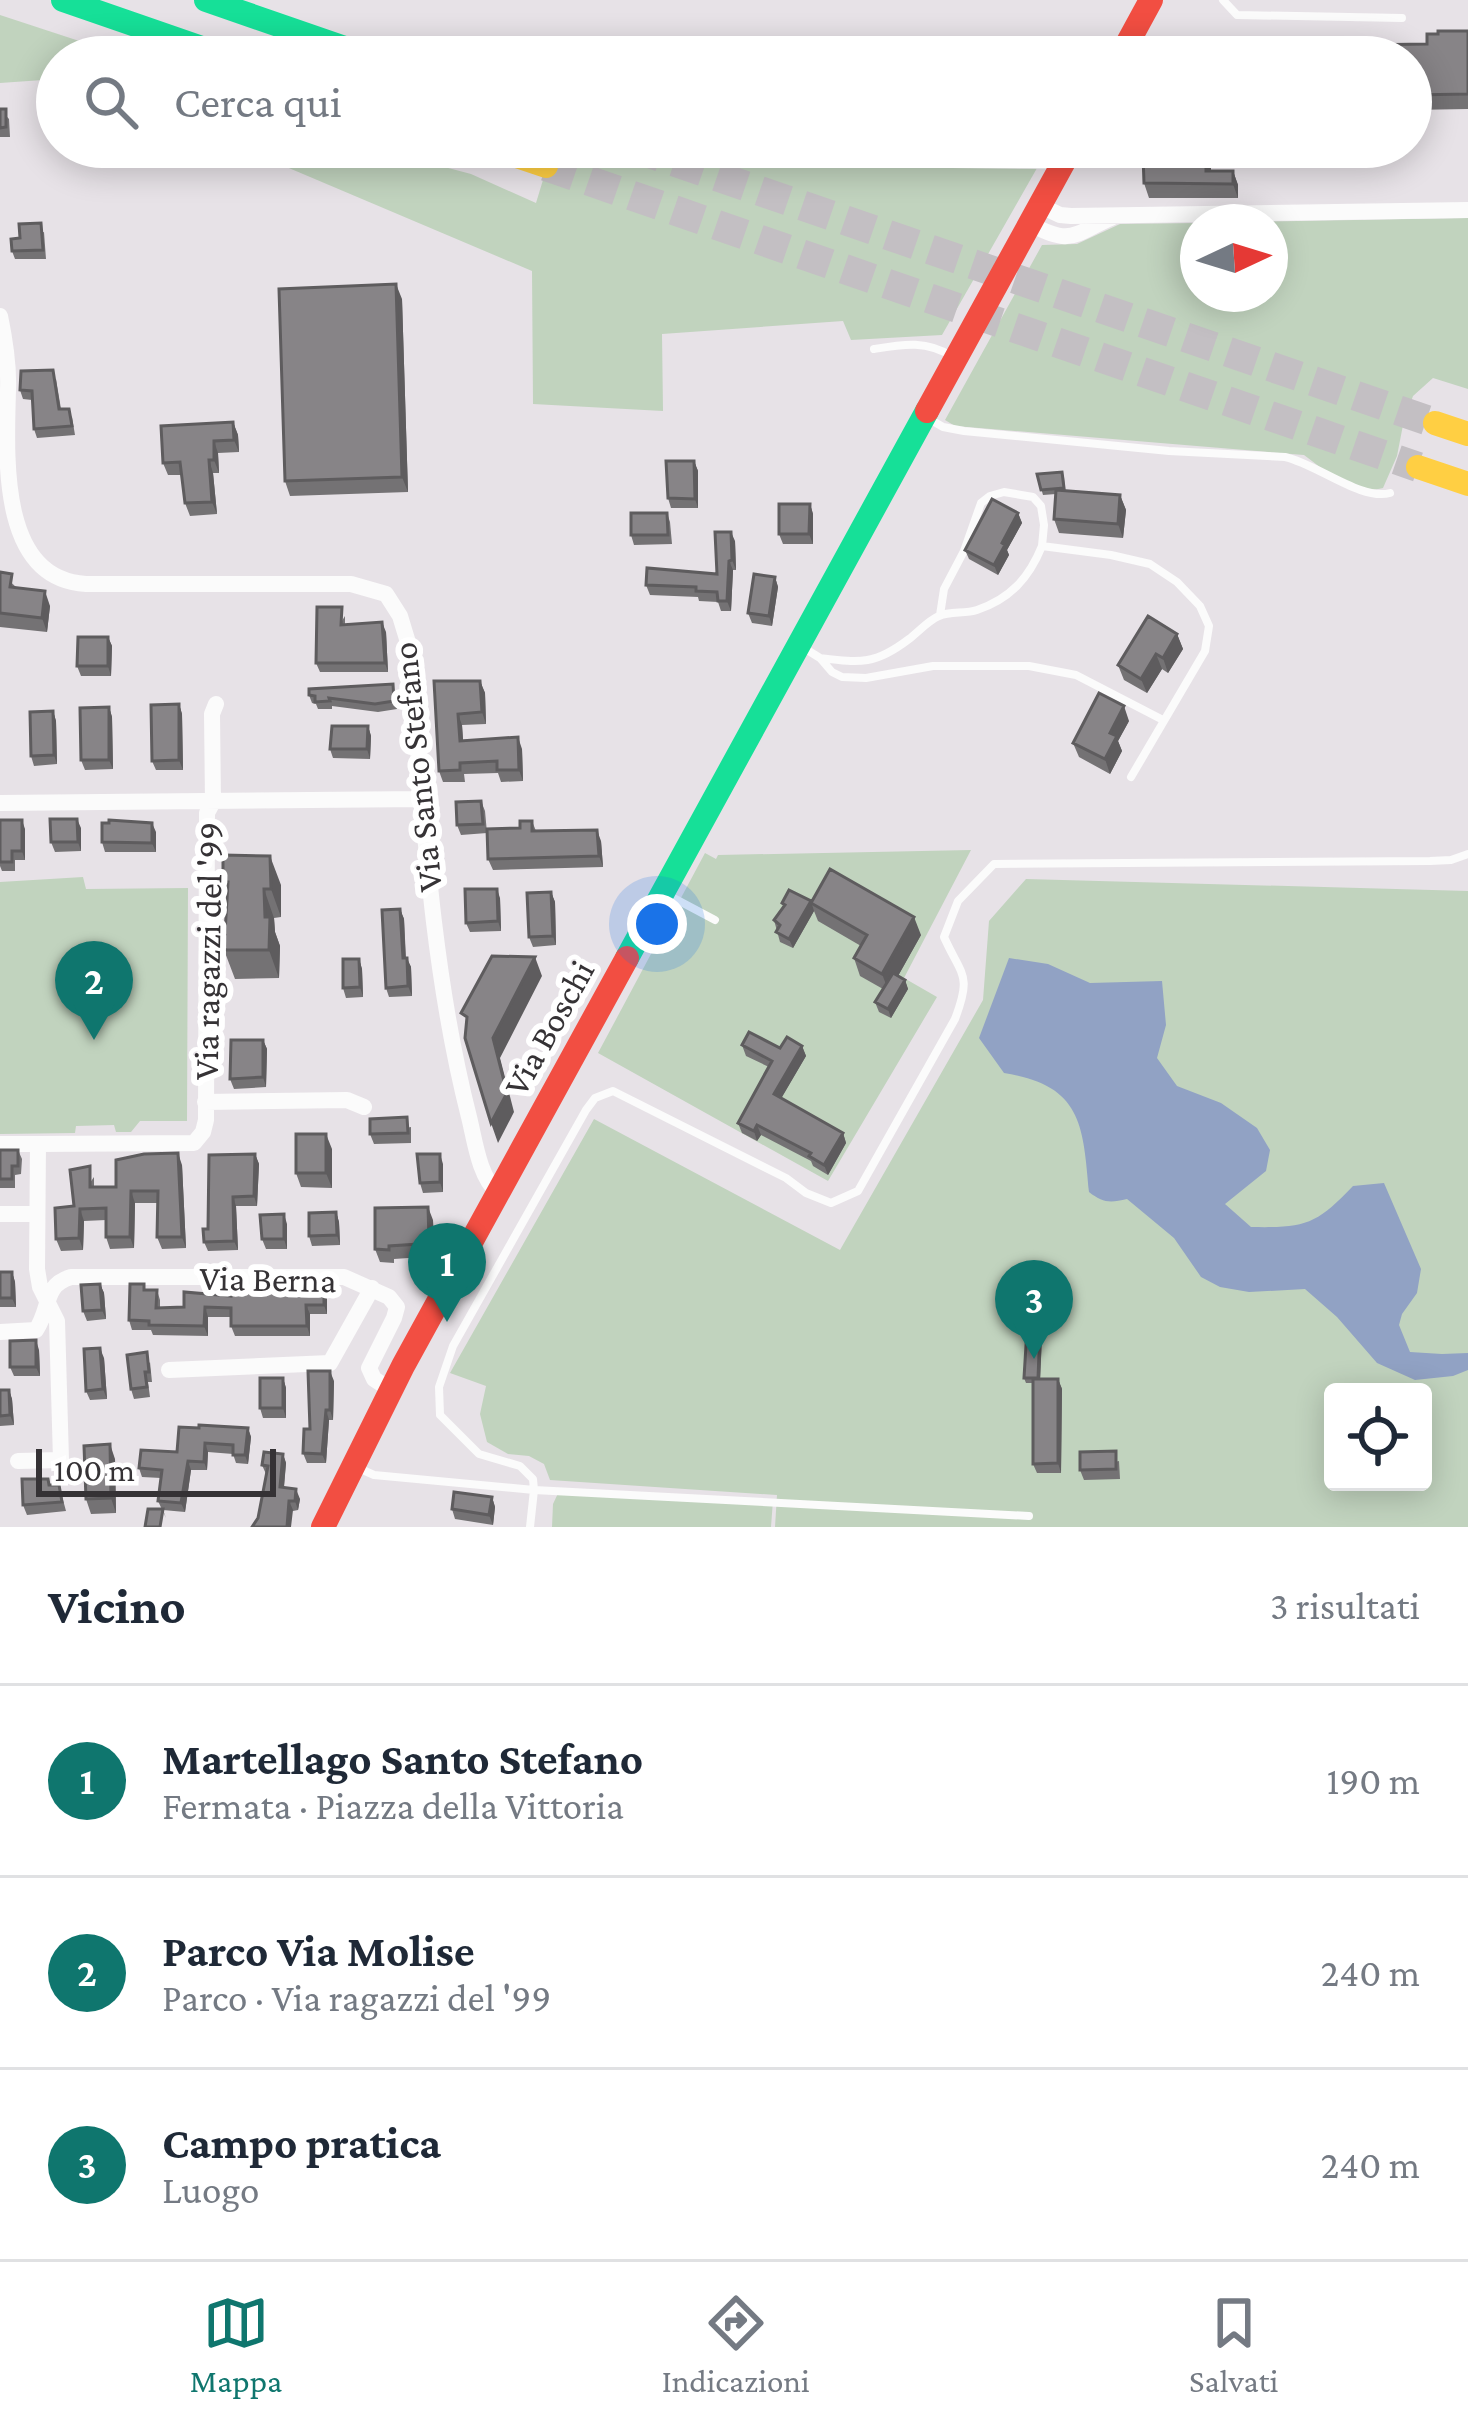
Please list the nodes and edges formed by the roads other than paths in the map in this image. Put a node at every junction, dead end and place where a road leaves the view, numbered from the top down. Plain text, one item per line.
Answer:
1 (63, 0) edge
2 (206, 0) edge
3 (1151, 0) edge
4 (1223, 0) edge
5 (1402, 18) dead end
6 (167, 36) edge
7 (310, 36) edge
8 (1131, 36) edge
9 (1062, 168) edge
10 (1468, 210) edge
11 (1036, 215) junction
12 (0, 316) edge
13 (874, 349) dead end
14 (956, 359) junction
15 (924, 416) junction
16 (1435, 423) tunnel mouth
17 (1468, 434) edge
18 (1418, 467) tunnel mouth
19 (1468, 484) edge
20 (1390, 493) dead end
21 (1042, 546) junction
22 (940, 615) junction
23 (810, 651) junction
24 (216, 704) dead end
25 (1163, 720) junction
26 (1131, 777) dead end
27 (423, 799) junction
28 (213, 802) junction
29 (0, 803) edge
30 (1468, 854) edge
31 (665, 893) junction
32 (715, 920) dead end
33 (206, 1102) junction
34 (364, 1106) dead end
35 (0, 1144) edge
36 (38, 1144) junction
37 (498, 1193) junction
38 (0, 1214) edge
39 (37, 1214) junction
40 (372, 1288) junction
41 (48, 1304) junction
42 (0, 1333) edge
43 (169, 1370) dead end
44 (391, 1390) junction
45 (18, 1461) dead end
46 (352, 1466) junction
47 (535, 1490) junction
48 (1030, 1516) dead end
49 (323, 1527) edge
50 (530, 1527) edge

1 - 6 main road
2 - 7 main road
3 - 8 main road
4 - 5 lane
9 - 11 main road, Via Boschi
10 - 11 street
11 - 14 main road, Via Boschi
12 - 27 street, Via Santo Stefano
13 - 14 lane
14 - 15 main road, Via Boschi
15 - 20 lane
15 - 23 main road, Via Boschi
16 - 17 main road
18 - 19 main road
21 - 22 lane
21 - 22 lane
21 - 25 lane
22 - 23 lane
23 - 25 lane
23 - 31 main road, Via Boschi
24 - 28 street, Via ragazzi del '99
25 - 26 lane
27 - 28 street, Via ragazzi del '99
27 - 37 street, Via Santo Stefano
28 - 29 street, Via ragazzi del '99
28 - 33 street, Via ragazzi del '99
30 - 47 lane
31 - 32 lane
31 - 37 main road, Via Boschi
33 - 34 street, Via ragazzi del '99
33 - 36 street, Via ragazzi del '99
35 - 36 street
36 - 39 street
37 - 44 main road, Via Boschi
38 - 39 street
39 - 41 street
40 - 41 street, Via Berna
40 - 43 street
40 - 44 street, Via Berna
41 - 42 street, Via Berna
41 - 45 street
44 - 46 main road, Via Boschi
46 - 47 lane
46 - 49 main road, Via Boschi
47 - 48 lane
47 - 50 lane

